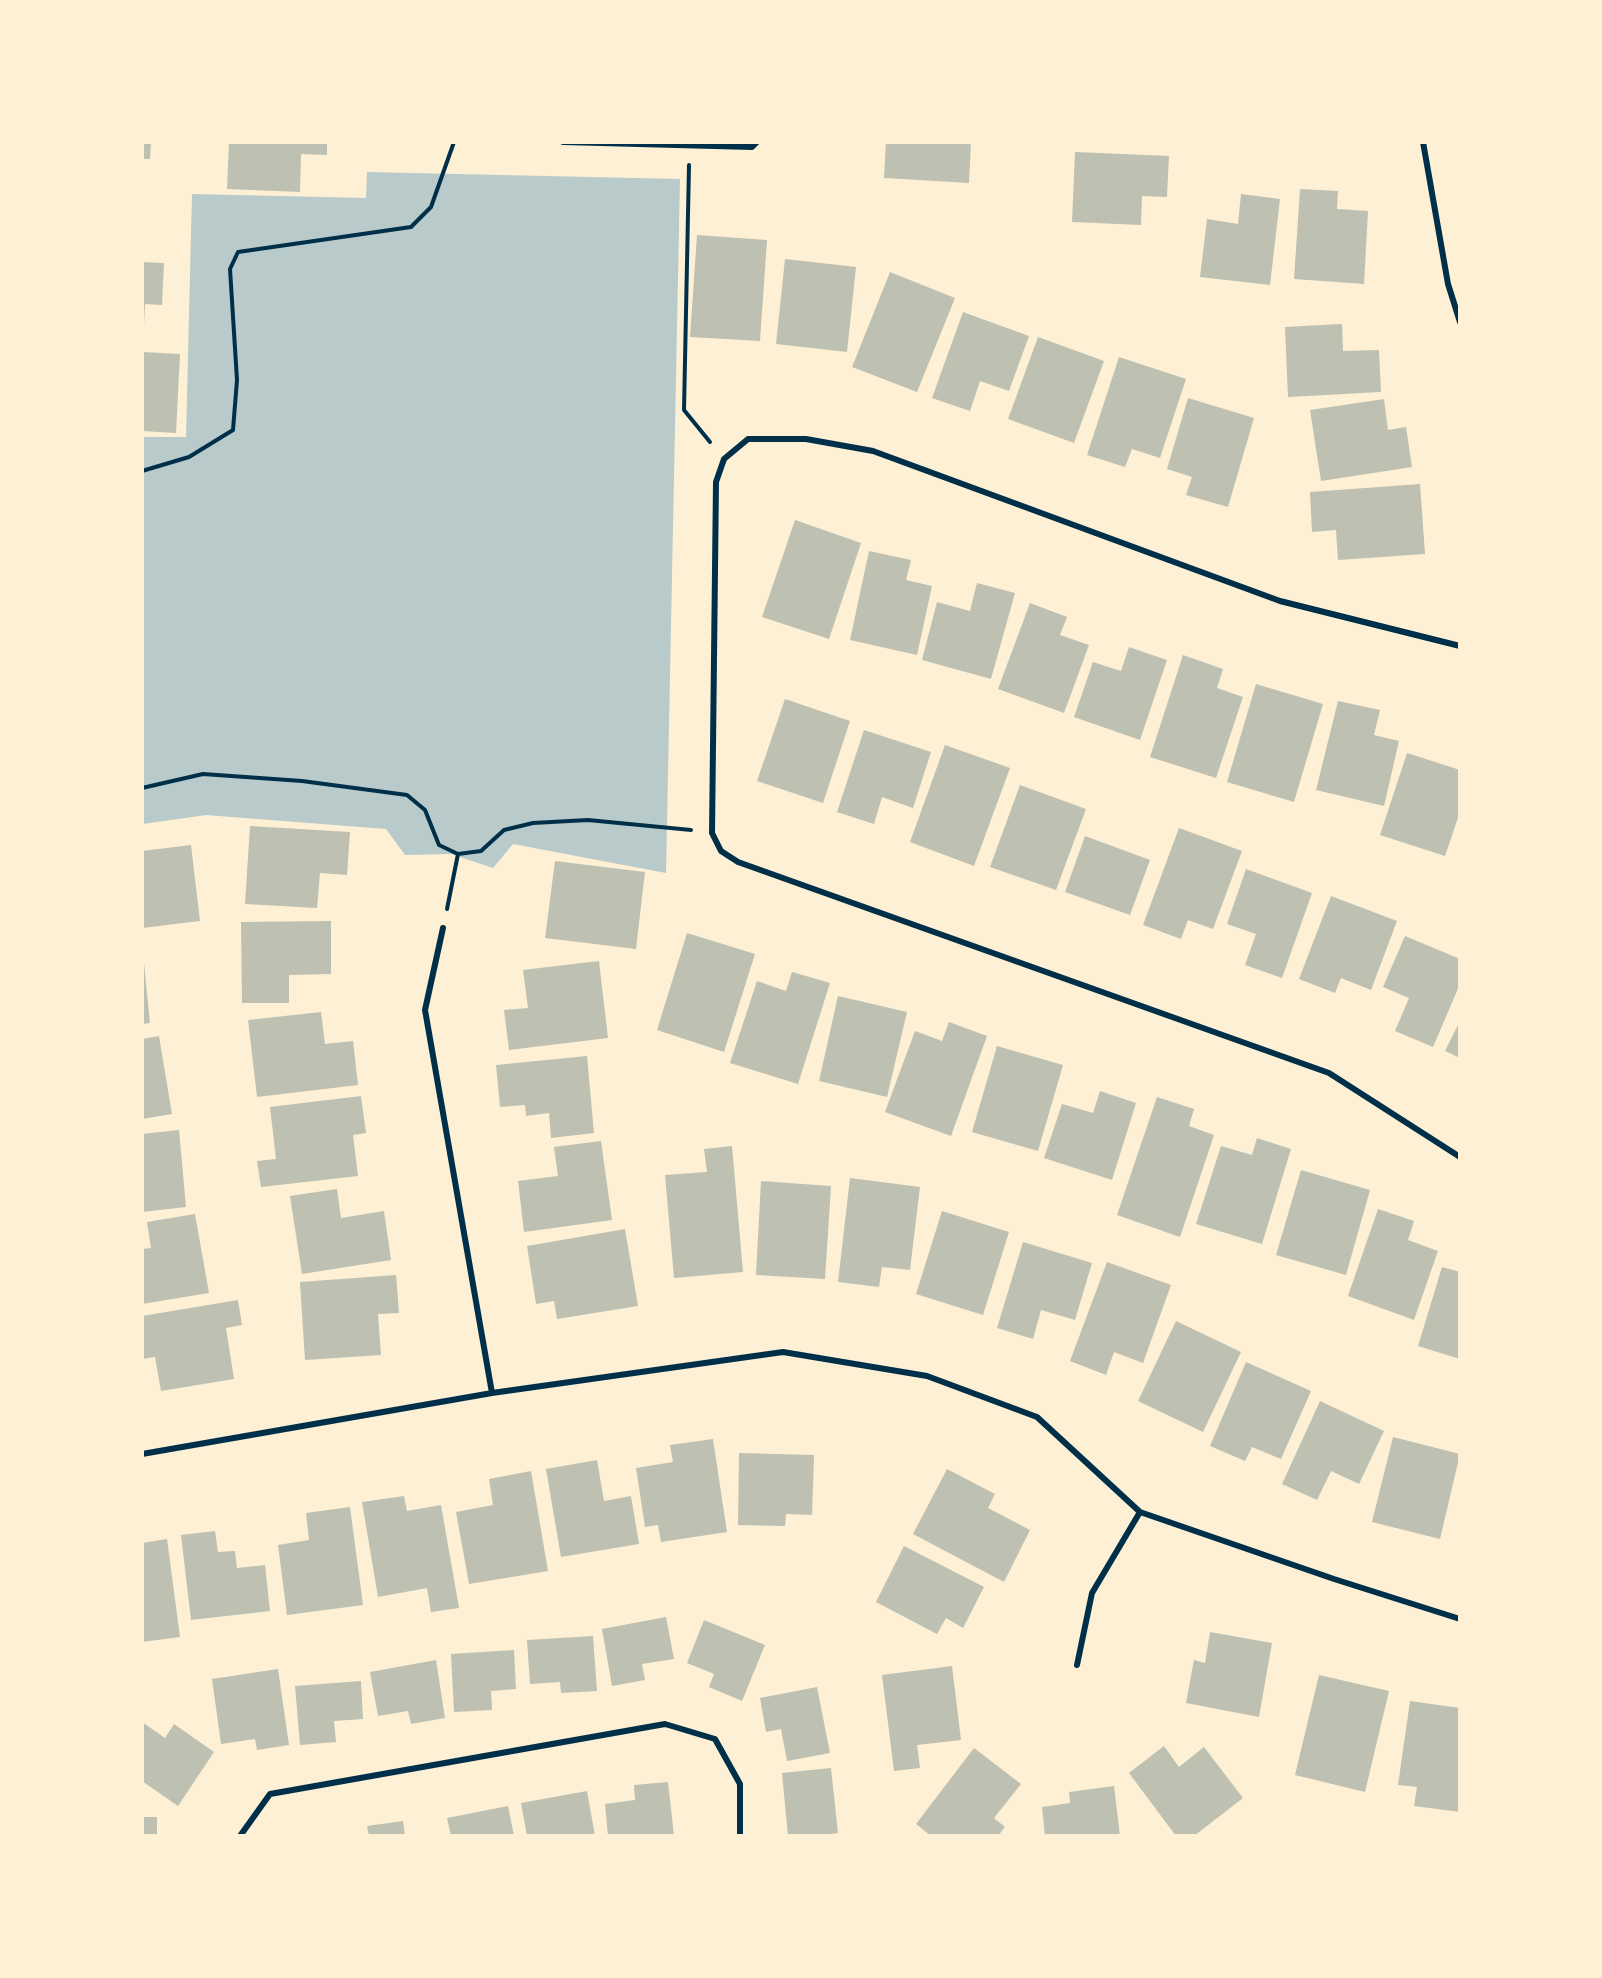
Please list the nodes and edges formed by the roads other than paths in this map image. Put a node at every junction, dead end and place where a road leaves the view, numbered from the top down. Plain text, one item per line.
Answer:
1 (563, 142) edge
2 (758, 142) edge
3 (1423, 142) edge
4 (1460, 322) edge
5 (1460, 646) edge
6 (443, 928) road end
7 (1460, 1157) edge
8 (492, 1394) junction
9 (142, 1454) edge
10 (1140, 1512) junction
11 (1460, 1619) edge
12 (1077, 1665) dead end
13 (240, 1836) edge
14 (740, 1836) edge

1 - 2 street
3 - 4 street
5 - 7 street
6 - 8 street
8 - 9 street
8 - 10 street
10 - 11 street
10 - 12 street
13 - 14 street

